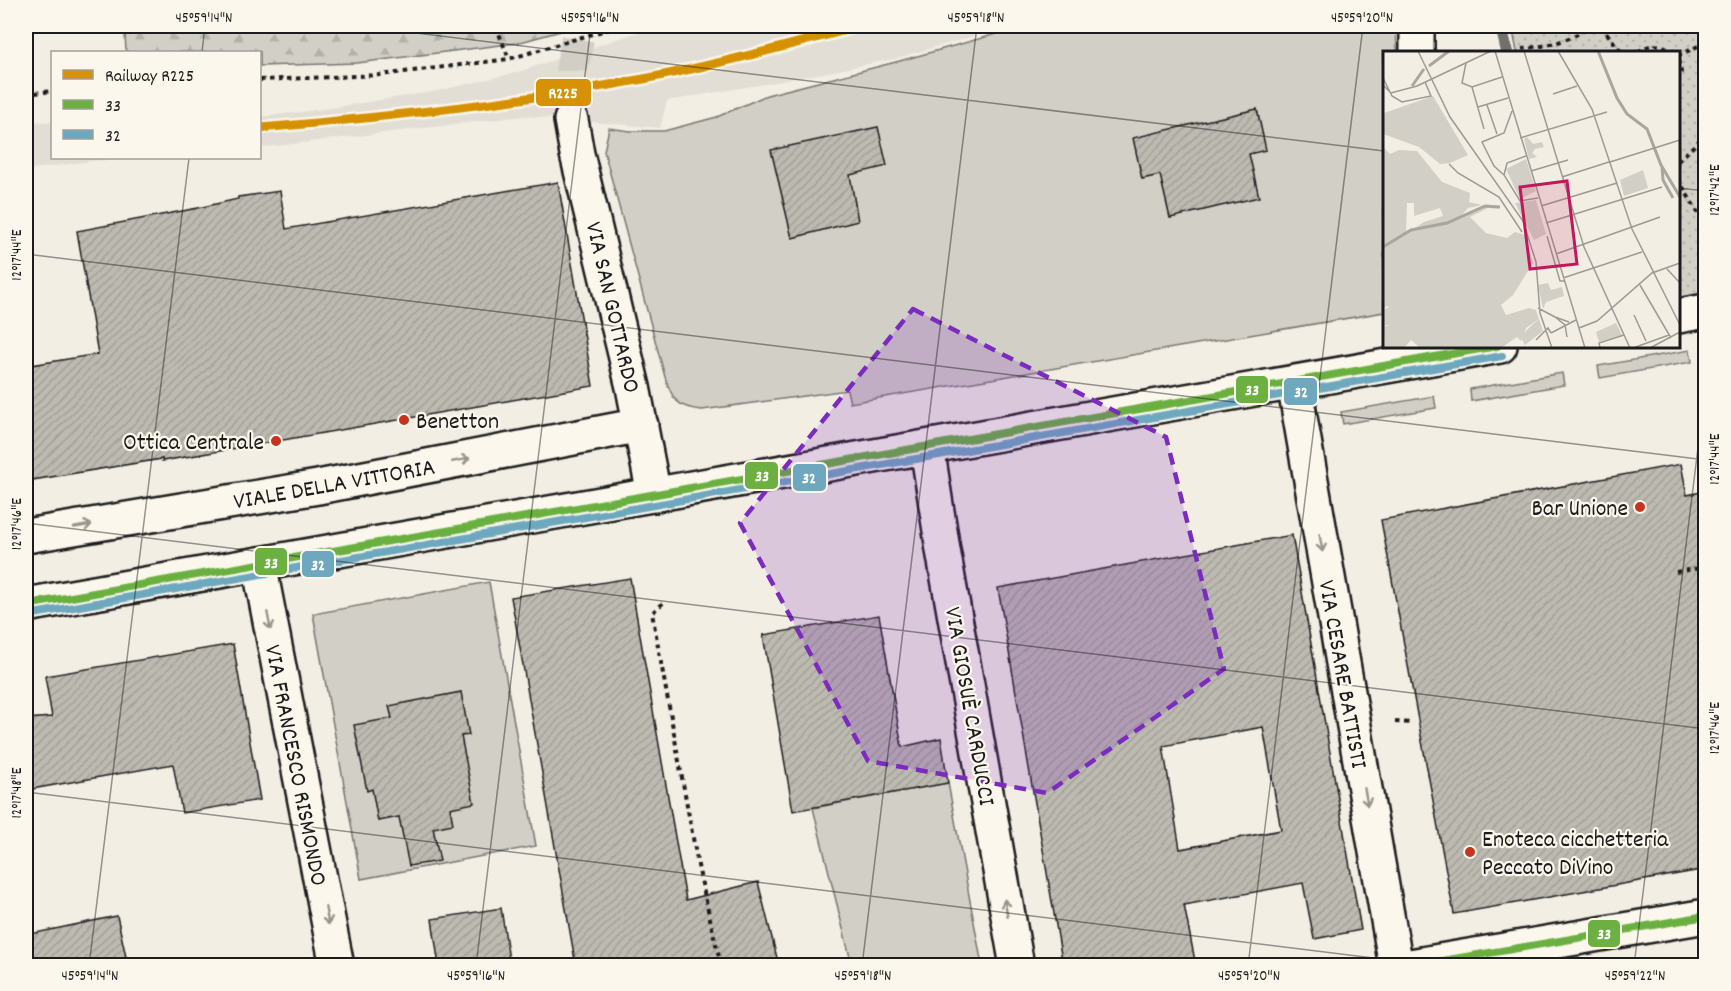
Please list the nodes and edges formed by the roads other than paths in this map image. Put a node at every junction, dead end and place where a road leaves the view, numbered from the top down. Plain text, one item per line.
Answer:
1 (1417, 26) edge
2 (1417, 51) edge
3 (571, 120) tunnel mouth
4 (1706, 311) edge
5 (1680, 316) edge
6 (1481, 348) edge
7 (1462, 350) edge
8 (1294, 383) junction
9 (641, 425) junction
10 (927, 447) junction
11 (654, 495) junction
12 (26, 536) edge
13 (259, 564) junction
14 (26, 604) edge
15 (1706, 916) edge
16 (337, 966) edge
17 (1017, 966) edge
18 (1396, 966) edge
19 (1410, 966) edge

1 - 2 street
3 - 9 street, VIA SAN GOTTARDO
4 - 5 street
6 - 7 street
7 - 8 street
8 - 10 street
8 -> 18 street, VIA CESARE BATTISTI
9 - 11 street, VIA SAN GOTTARDO
12 -> 9 street, VIALE DELLA VITTORIA
10 - 11 street
17 -> 10 street, VIA GIOSUÈ CARDUCCI
11 - 13 street
13 - 14 street
13 -> 16 street, VIA FRANCESCO RISMONDO
15 - 19 street

